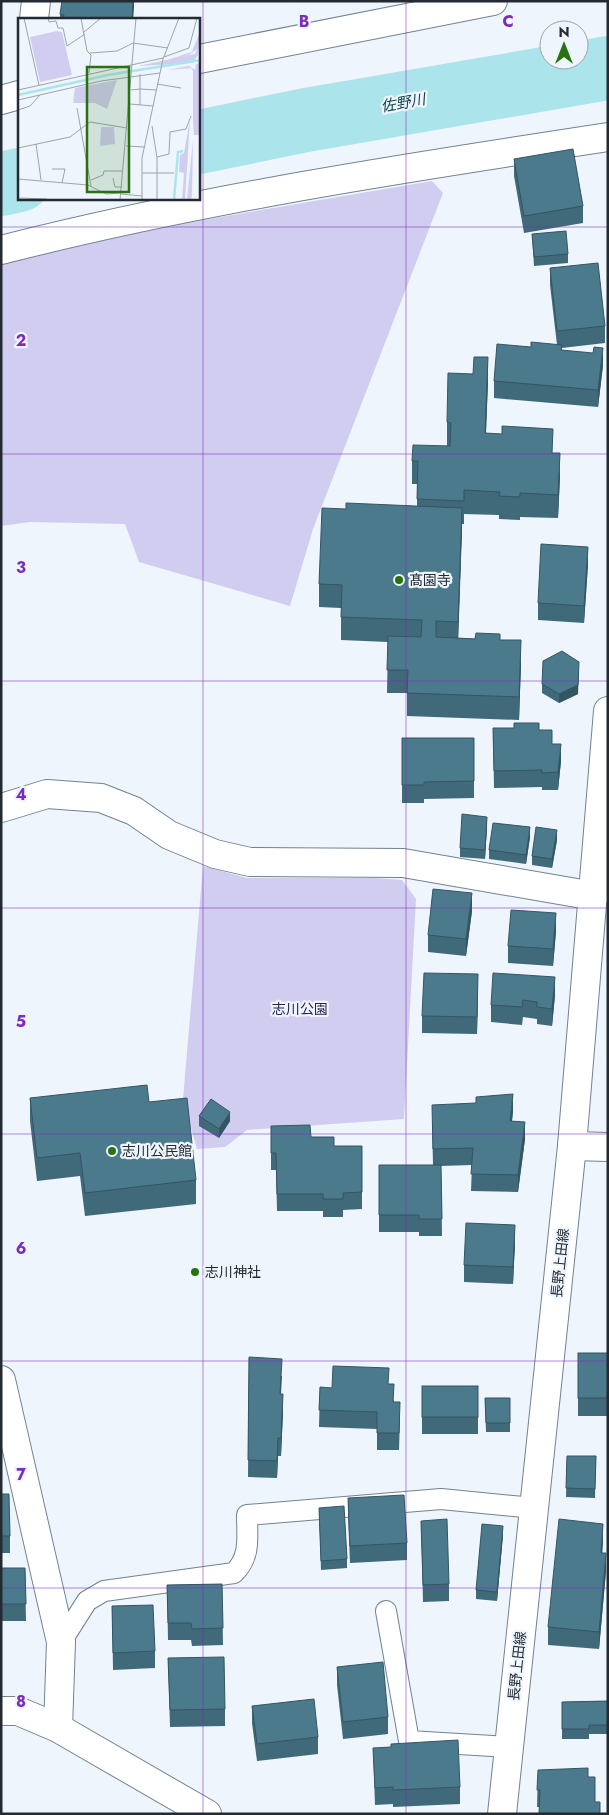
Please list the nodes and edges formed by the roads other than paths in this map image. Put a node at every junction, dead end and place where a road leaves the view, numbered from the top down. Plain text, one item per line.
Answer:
1 (36, 1) edge
2 (492, 1) edge
3 (34, 18) edge
4 (200, 59) edge
5 (18, 95) edge
6 (1, 100) edge
7 (608, 138) edge
8 (1, 250) edge
9 (608, 712) edge
10 (1, 808) edge
11 (594, 896) junction
12 (572, 1146) junction
13 (608, 1147) edge
14 (1, 1380) edge
15 (534, 1508) junction
16 (386, 1610) dead end
17 (61, 1642) junction
18 (1, 1711) edge
19 (58, 1728) junction
20 (509, 1747) junction
21 (207, 1814) edge
22 (502, 1814) edge

1 - 3 street
2 - 4 street
5 - 6 street
7 - 8 street
9 - 11 street, 長野上田線
10 - 11 street
11 - 12 street, 長野上田線
12 - 13 street
12 - 15 street, 長野上田線
14 - 17 street
15 - 17 lane
15 - 20 street, 長野上田線
16 - 20 lane
17 - 19 street
18 - 19 street
19 - 21 street
20 - 22 street, 長野上田線

